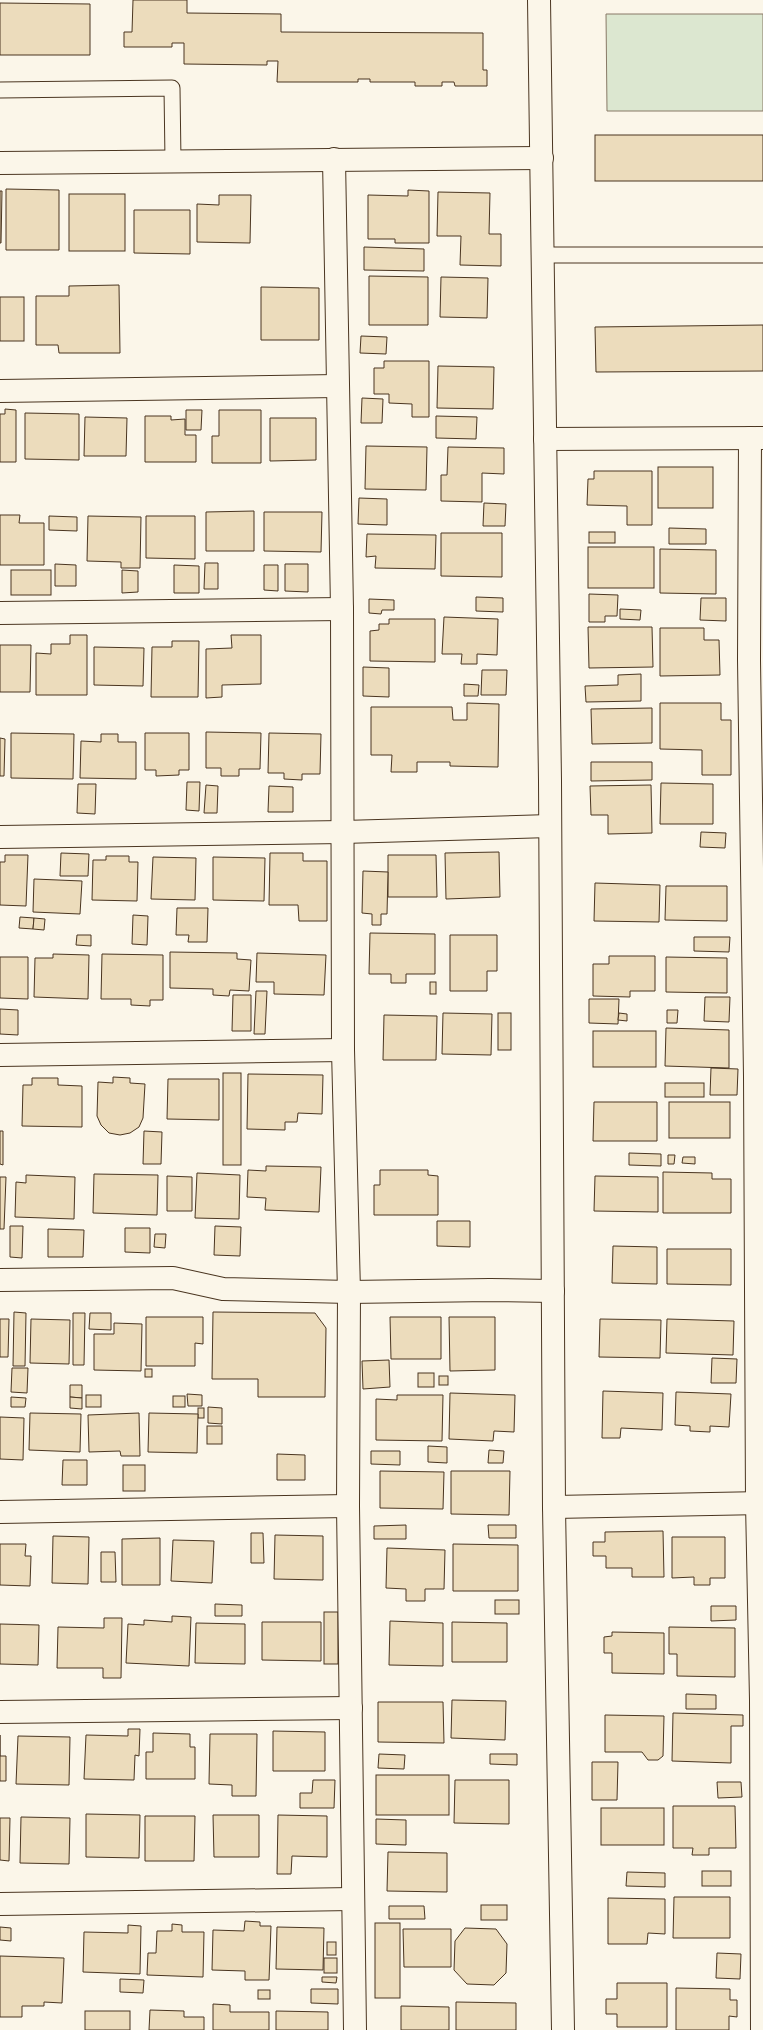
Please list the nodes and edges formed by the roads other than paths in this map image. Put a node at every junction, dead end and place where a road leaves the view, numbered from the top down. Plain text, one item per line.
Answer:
1 (539, 0) edge
2 (0, 90) edge
3 (542, 158) junction
4 (334, 159) junction
5 (173, 161) junction
6 (0, 163) edge
7 (543, 255) junction
8 (763, 255) edge
9 (337, 386) junction
10 (0, 391) edge
11 (756, 438) edge
12 (545, 439) junction
13 (342, 609) junction
14 (0, 613) edge
15 (756, 660) edge
16 (550, 826) junction
17 (344, 832) junction
18 (0, 836) edge
19 (757, 869) edge
20 (344, 1050) junction
21 (0, 1055) edge
22 (759, 1076) edge
23 (0, 1280) edge
24 (760, 1283) edge
25 (553, 1291) junction
26 (349, 1292) junction
27 (760, 1503) edge
28 (348, 1506) junction
29 (554, 1507) junction
30 (0, 1512) edge
31 (762, 1700) edge
32 (351, 1708) junction
33 (0, 1712) edge
34 (352, 1899) junction
35 (762, 1900) edge
36 (0, 1904) edge
37 (355, 2030) edge
38 (563, 2030) edge
39 (762, 2030) edge

1 - 3 street
2 - 5 lane
3 - 4 street
3 - 7 street
4 - 5 street
4 - 9 street
5 - 6 street
7 - 8 lane
7 - 12 street
9 - 10 street
9 - 13 street
11 - 12 street
11 - 15 street
12 - 16 street
13 - 14 street
13 - 17 street
15 - 19 street
16 - 17 street
16 - 25 street
17 - 18 street
17 - 20 street
19 - 22 street
20 - 21 street
20 - 26 street
22 - 24 street
23 - 26 street
24 - 27 street
25 - 26 street
25 - 29 street
26 - 28 street
27 - 29 street
27 - 31 street
28 - 30 street
28 - 32 street
29 - 38 street
31 - 35 street
32 - 33 street
32 - 34 street
34 - 36 street
34 - 37 street
35 - 39 street

